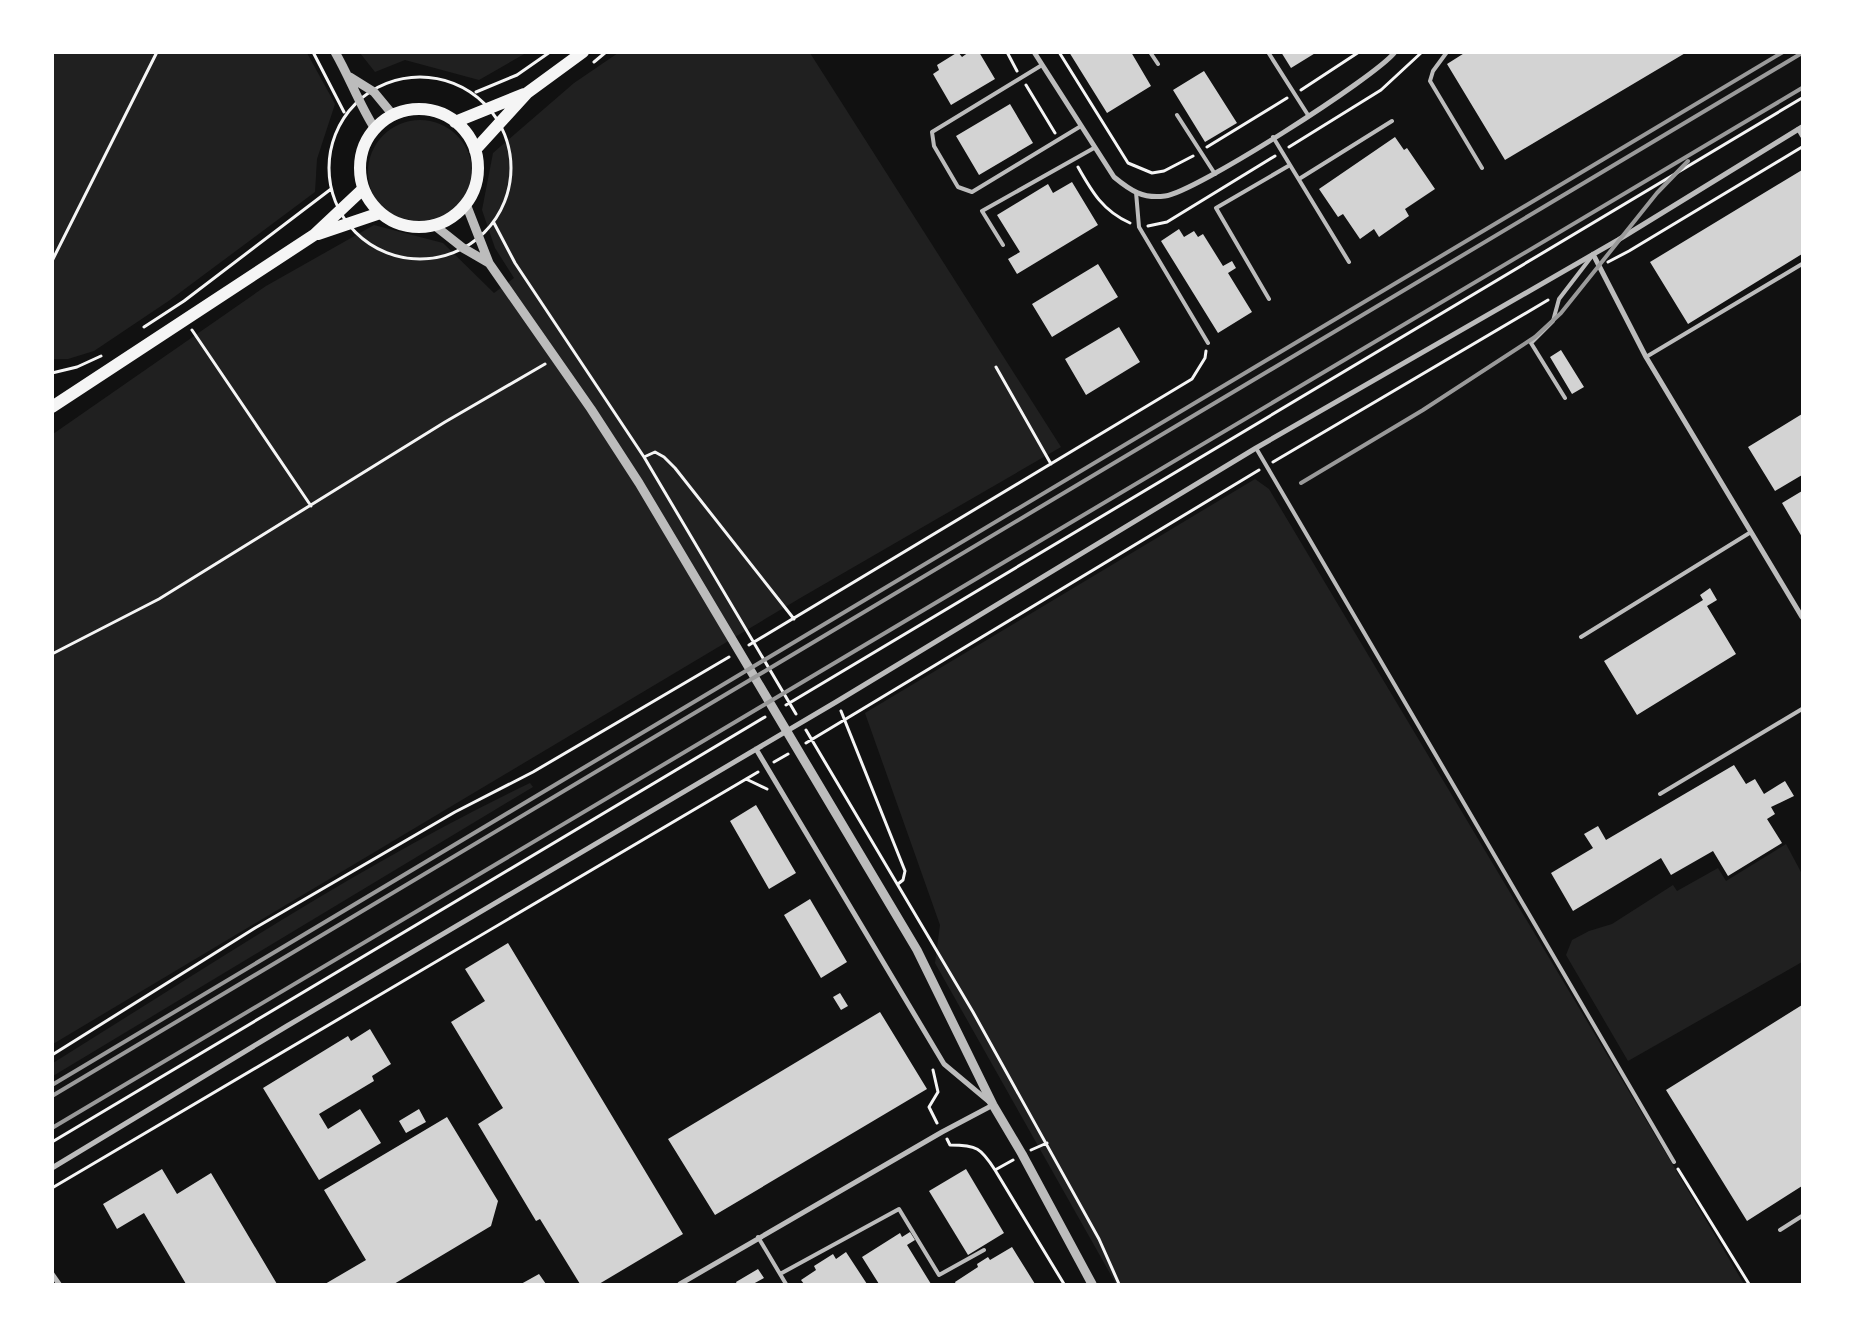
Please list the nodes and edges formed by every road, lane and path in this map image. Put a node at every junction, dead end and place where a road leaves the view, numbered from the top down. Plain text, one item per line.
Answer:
1 (157, 52) edge
2 (313, 52) edge
3 (335, 52) edge
4 (550, 52) edge
5 (583, 52) edge
6 (1034, 52) edge
7 (1059, 52) edge
8 (1150, 52) edge
9 (1268, 52) edge
10 (1359, 52) edge
11 (1395, 52) edge
12 (1447, 52) edge
13 (1158, 64) dead end
14 (1042, 65) junction
15 (350, 77) junction
16 (374, 92) junction
17 (527, 93) junction
18 (1294, 94) junction
19 (1802, 98) edge
20 (358, 103) junction
21 (344, 112) junction
22 (393, 115) junction
23 (1177, 115) dead end
24 (1308, 115) junction
25 (1392, 121) dead end
26 (455, 122) junction
27 (1081, 126) junction
28 (1800, 128) edge
29 (375, 129) junction
30 (1802, 136) edge
31 (1273, 137) junction
32 (1802, 147) edge
33 (1094, 148) junction
34 (475, 150) junction
35 (1200, 152) junction
36 (1290, 165) junction
37 (1482, 168) dead end
38 (1215, 174) junction
39 (1299, 179) junction
40 (363, 189) junction
41 (1136, 192) junction
42 (466, 204) junction
43 (380, 213) junction
44 (494, 223) dead end
45 (434, 225) junction
46 (314, 235) junction
47 (1003, 245) dead end
48 (1594, 254) junction
49 (52, 261) edge
50 (1350, 262) dead end
51 (489, 263) junction
52 (1802, 264) edge
53 (1599, 266) junction
54 (1567, 289) junction
55 (1269, 299) dead end
56 (185, 320) junction
57 (138, 331) dead end
58 (1208, 342) joint
59 (108, 351) dead end
60 (556, 357) junction
61 (1646, 358) junction
62 (996, 367) dead end
63 (52, 373) edge
64 (1565, 398) dead end
65 (52, 407) edge
66 (1256, 448) junction
67 (644, 457) junction
68 (1051, 464) junction
69 (1266, 466) junction
70 (311, 506) junction
71 (1751, 532) junction
72 (1802, 617) edge
73 (794, 619) junction
74 (1581, 637) dead end
75 (744, 648) dead end
76 (735, 653) dead end
77 (52, 654) edge
78 (836, 702) junction
79 (784, 706) dead end
80 (1802, 709) edge
81 (767, 716) dead end
82 (845, 720) junction
83 (800, 721) dead end
84 (805, 729) dead end
85 (756, 749) junction
86 (746, 779) dead end
87 (1660, 794) dead end
88 (898, 884) junction
89 (52, 1055) edge
90 (993, 1105) junction
91 (52, 1142) edge
92 (1674, 1162) joint
93 (52, 1168) edge
94 (995, 1170) dead end
95 (52, 1188) edge
96 (1802, 1216) edge
97 (1780, 1230) dead end
98 (758, 1237) junction
99 (984, 1250) dead end
100 (52, 1274) edge
101 (780, 1274) junction
102 (59, 1284) edge
103 (680, 1284) edge
104 (786, 1284) edge
105 (1064, 1284) edge
106 (1092, 1284) edge
107 (1119, 1284) edge
108 (1749, 1284) edge

1 - 49 path
2 - 21 path
3 - 15 street
4 - 16 path
5 - 17 main road
6 - 14 street
7 - 35 path
8 - 13 lane
9 - 18 lane
10 - 18 path
11 - 24 street
12 - 37 lane
14 - 27 street
14 - 27 lane
15 - 16 street
15 - 20 street
16 - 20 path
16 - 22 street
17 - 26 main road
17 - 34 main road
18 - 24 lane
18 - 35 path
19 - 79 path
20 - 21 path
20 - 29 street
21 - 57 path
22 - 26 main road
22 - 29 main road
23 - 35 lane
24 - 31 street
25 - 39 lane
26 - 34 main road
27 - 33 street
28 - 30 lane
28 - 48 street
29 - 40 main road
31 - 36 lane
31 - 38 street
32 - 53 path
33 - 41 street
33 - 47 lane
34 - 42 main road
35 - 38 lane
36 - 39 lane
36 - 55 lane
38 - 41 street
39 - 50 lane
40 - 43 main road
40 - 46 main road
41 - 58 lane
42 - 45 main road
42 - 51 street
43 - 45 main road
43 - 46 main road
44 - 67 path
45 - 51 street
46 - 56 main road
48 - 53 street
48 - 54 lane
48 - 66 street
51 - 60 street
52 - 61 lane
53 - 61 street
54 - 64 lane
54 - 69 path
56 - 65 main road
56 - 70 path
58 - 68 path
59 - 63 path
60 - 70 path
60 - 90 street
61 - 71 street
62 - 68 path
66 - 69 lane
66 - 78 street
67 - 73 path
67 - 83 path
68 - 73 path
69 - 82 path
69 - 92 lane
70 - 77 path
71 - 72 street
71 - 74 lane
73 - 75 path
76 - 89 path
78 - 82 path
78 - 85 street
80 - 87 lane
81 - 91 path
82 - 88 path
84 - 88 path
85 - 90 street
85 - 93 street
86 - 95 path
88 - 107 path
90 - 98 street
90 - 106 street
92 - 108 path
94 - 105 path
96 - 97 lane
98 - 101 lane
98 - 103 street
99 - 101 lane
100 - 102 street
101 - 104 lane

